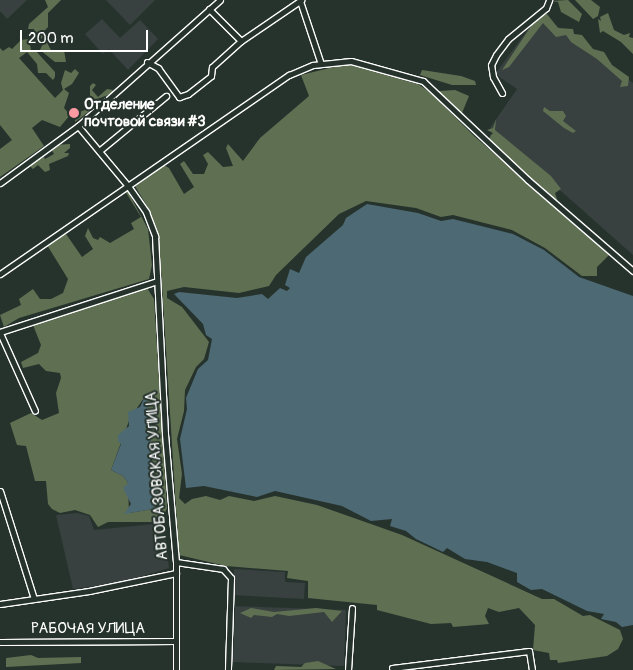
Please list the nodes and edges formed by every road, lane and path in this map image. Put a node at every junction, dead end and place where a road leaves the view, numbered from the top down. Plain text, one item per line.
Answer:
1 (220, 0) edge
2 (549, 0) edge
3 (301, 1) edge
4 (209, 9) junction
5 (241, 41) junction
6 (148, 62) junction
7 (321, 64) junction
8 (502, 93) dead end
9 (166, 96) dead end
10 (78, 126) junction
11 (99, 151) junction
12 (0, 183) edge
13 (128, 186) junction
14 (633, 271) edge
15 (0, 274) edge
16 (158, 281) junction
17 (0, 332) edge
18 (35, 412) dead end
19 (0, 491) edge
20 (176, 562) junction
21 (176, 573) junction
22 (34, 599) junction
23 (0, 604) edge
24 (352, 608) dead end
25 (176, 641) junction
26 (0, 642) edge
27 (392, 668) dead end
28 (176, 670) edge
29 (228, 670) edge
30 (348, 670) edge
31 (532, 670) edge

1 - 4 street
2 - 8 street
3 - 5 street
3 - 7 street
4 - 5 street
4 - 6 street
5 - 6 street
6 - 10 street
7 - 13 street
7 - 14 street
9 - 11 street
10 - 11 street, АВТОБАЗОВСКАЯ УЛИЦА
10 - 12 street
11 - 13 street, АВТОБАЗОВСКАЯ УЛИЦА
13 - 15 street
13 - 16 street, АВТОБАЗОВСКАЯ УЛИЦА
16 - 17 street
16 - 20 street, АВТОБАЗОВСКАЯ УЛИЦА
17 - 18 street
19 - 22 street
20 - 21 street, АВТОБАЗОВСКАЯ УЛИЦА
20 - 29 street
21 - 22 street
21 - 25 street, АВТОБАЗОВСКАЯ УЛИЦА
22 - 23 street
24 - 30 street
25 - 26 street, РАБОЧАЯ УЛИЦА
25 - 28 street, АВТОБАЗОВСКАЯ УЛИЦА
27 - 31 street

